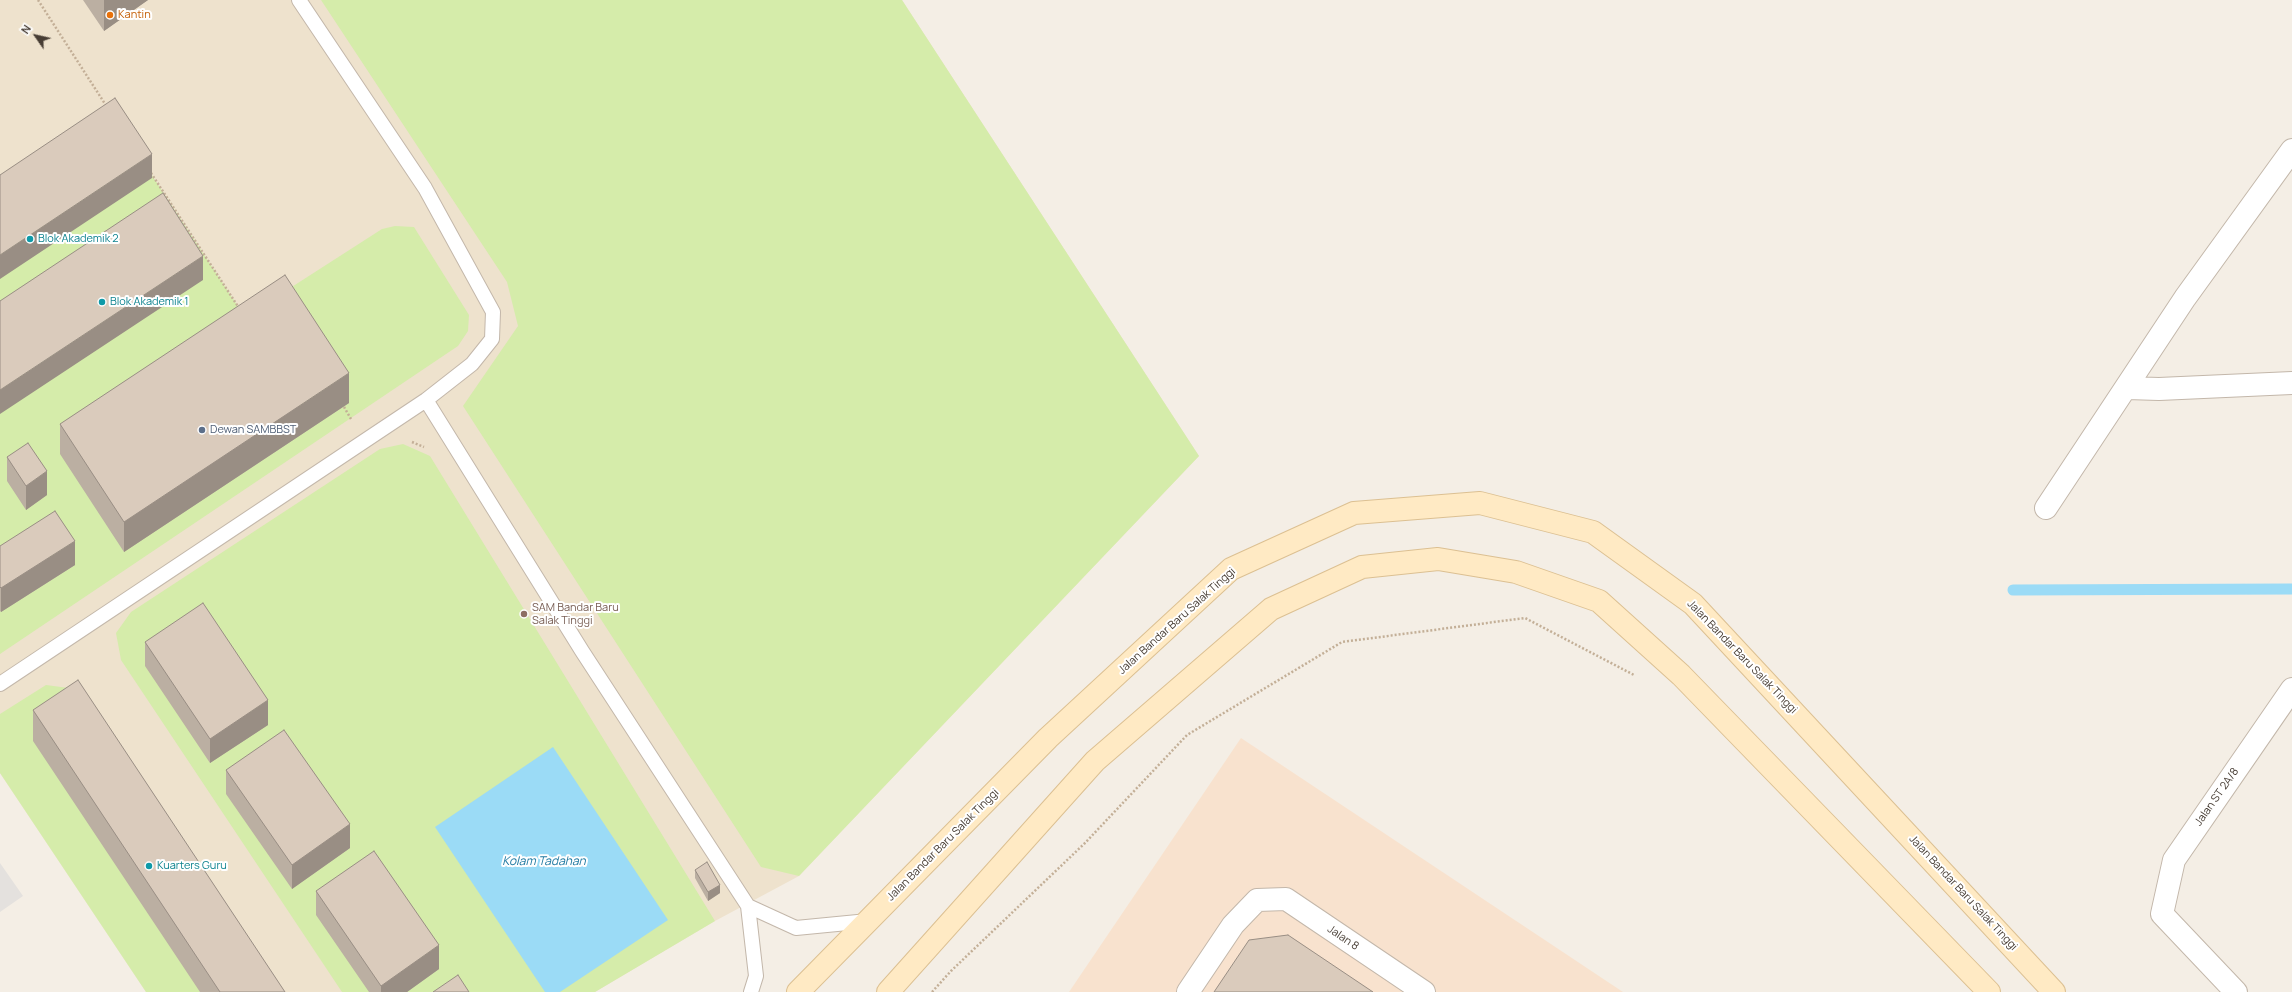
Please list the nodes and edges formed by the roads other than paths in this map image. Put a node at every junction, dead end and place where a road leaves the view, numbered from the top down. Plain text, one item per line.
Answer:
1 (298, 0) edge
2 (2292, 150) edge
3 (2292, 382) edge
4 (2127, 388) junction
5 (426, 400) junction
6 (2046, 508) dead end
7 (0, 684) edge
8 (2292, 689) edge
9 (748, 906) junction
10 (868, 921) junction
11 (751, 992) edge
12 (798, 992) edge
13 (888, 992) edge
14 (1188, 992) edge
15 (1424, 992) edge
16 (1989, 992) edge
17 (2054, 992) edge
18 (2236, 992) edge

1 - 5 lane
2 - 4 street
3 - 4 street
4 - 6 street
5 - 7 lane
5 - 9 lane
8 - 18 street, Jalan ST 2A/8
9 - 10 lane
9 - 11 lane
10 - 12 main road, Jalan Bandar Baru Salak Tinggi
10 - 17 main road, Jalan Bandar Baru Salak Tinggi
13 - 16 main road
14 - 15 street, Jalan 8

